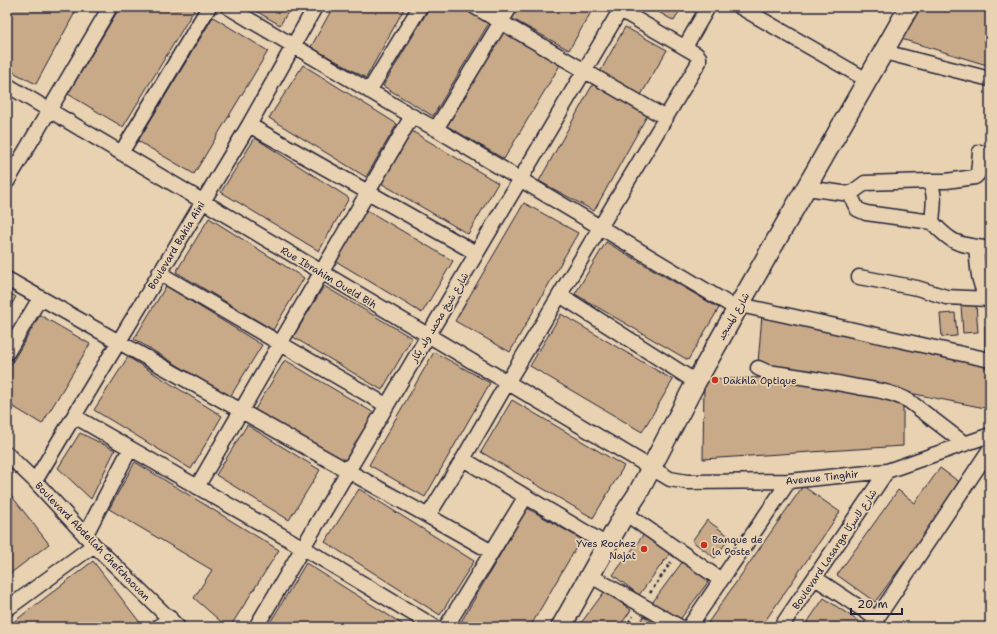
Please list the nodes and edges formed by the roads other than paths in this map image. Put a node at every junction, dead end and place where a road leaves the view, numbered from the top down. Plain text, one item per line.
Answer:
1 (110, 7) edge
2 (209, 7) edge
3 (228, 7) edge
4 (315, 7) edge
5 (420, 7) edge
6 (475, 7) edge
7 (510, 7) edge
8 (708, 7) edge
9 (740, 7) edge
10 (909, 7) edge
11 (619, 8) edge
12 (501, 22) junction
13 (293, 46) junction
14 (685, 47) junction
15 (884, 52) junction
16 (584, 71) junction
17 (990, 79) edge
18 (867, 80) junction
19 (7, 85) edge
20 (369, 91) junction
21 (49, 110) junction
22 (412, 116) junction
23 (666, 118) junction
24 (249, 125) junction
25 (436, 129) junction
26 (980, 152) dead end
27 (121, 153) junction
28 (520, 180) junction
29 (928, 181) junction
30 (7, 182) edge
31 (806, 188) junction
32 (368, 191) junction
33 (850, 194) junction
34 (203, 201) junction
35 (932, 222) junction
36 (600, 228) junction
37 (983, 248) edge
38 (476, 253) junction
39 (322, 272) junction
40 (159, 273) junction
41 (859, 277) dead end
42 (7, 279) edge
43 (560, 295) junction
44 (40, 298) junction
45 (989, 300) edge
46 (738, 307) junction
47 (428, 335) junction
48 (119, 342) junction
49 (280, 344) junction
50 (7, 353) edge
51 (990, 360) edge
52 (758, 368) dead end
53 (696, 382) junction
54 (508, 383) junction
55 (386, 405) junction
56 (241, 411) junction
57 (74, 416) junction
58 (990, 435) edge
59 (965, 444) junction
60 (130, 449) junction
61 (990, 449) edge
62 (7, 454) edge
63 (464, 459) junction
64 (652, 468) junction
65 (348, 471) junction
66 (887, 471) junction
67 (789, 481) junction
68 (35, 482) junction
69 (197, 487) junction
70 (526, 496) junction
71 (625, 513) junction
72 (428, 516) junction
73 (89, 540) junction
74 (607, 545) junction
75 (302, 547) junction
76 (492, 552) junction
77 (591, 576) junction
78 (815, 578) junction
79 (721, 580) junction
80 (9, 604) edge
81 (174, 623) edge
82 (874, 623) edge
83 (158, 627) edge
84 (256, 627) edge
85 (435, 627) edge
86 (446, 627) edge
87 (561, 627) edge
88 (680, 627) edge
89 (689, 627) edge
90 (781, 627) edge

1 - 21 street
2 - 27 street
3 - 13 street
4 - 13 street, Boulevard Bahia Aini
5 - 20 street
6 - 12 street
7 - 12 street
8 - 14 street
9 - 18 street
10 - 15 street, شارع المسجد
11 - 14 street
11 - 16 street, شارع شيخ محمد ولد بكار
12 - 16 street
12 - 25 street
13 - 20 street
13 - 24 street, Boulevard Bahia Aini
14 - 23 street
15 - 17 street
15 - 18 street, شارع المسجد
16 - 23 street
16 - 28 street, شارع شيخ محمد ولد بكار
18 - 31 street, شارع المسجد
19 - 21 street, Rue Ibrahim Oueld Bih
20 - 22 street
21 - 27 street, Rue Ibrahim Oueld Bih
21 - 30 street
22 - 25 street
22 - 32 street
23 - 36 street
24 - 32 street
24 - 34 street, Boulevard Bahia Aini
25 - 28 street
26 - 29 street
27 - 34 street, Rue Ibrahim Oueld Bih
28 - 36 street
28 - 38 street, شارع شيخ محمد ولد بكار
29 - 33 street
29 - 35 street
31 - 33 street
31 - 46 street, شارع المسجد
32 - 38 street
32 - 39 street
33 - 35 street
34 - 39 street, Rue Ibrahim Oueld Bih
34 - 40 street, Boulevard Bahia Aini
35 - 37 street
36 - 43 street
36 - 46 street
37 - 45 street
38 - 47 street, شارع شيخ محمد ولد بكار
39 - 47 street, Rue Ibrahim Oueld Bih
39 - 49 street
40 - 48 street, Boulevard Bahia Aini
40 - 49 street
41 - 45 street
42 - 44 street
43 - 53 street
43 - 54 street
44 - 48 street
44 - 50 street
46 - 51 street
46 - 53 street, شارع المسجد
47 - 54 street, Rue Ibrahim Oueld Bih
47 - 55 street, شارع شيخ محمد ولد بكار
48 - 56 street
48 - 57 street, Boulevard Bahia Aini
49 - 55 street
49 - 56 street
52 - 59 street
53 - 64 street, شارع المسجد
54 - 63 street
54 - 64 street, Rue Ibrahim Oueld Bih
55 - 65 street, شارع شيخ محمد ولد بكار
56 - 65 street
56 - 69 street
57 - 60 street
57 - 68 street, Boulevard Bahia Aini
58 - 59 street, Avenue Tinghir
59 - 66 street, Avenue Tinghir
60 - 69 street
60 - 73 street
61 - 82 street
62 - 68 street, Boulevard Abdellah Chefchaouan
63 - 70 street
63 - 72 street
64 - 67 street, Avenue Tinghir
64 - 71 street, شارع المسجد
65 - 72 street
65 - 75 street, شارع شيخ محمد ولد بكار
66 - 67 street, Avenue Tinghir
66 - 78 street, Boulevard Lasarga شارع لاسركا
67 - 79 street
68 - 73 street, Boulevard Abdellah Chefchaouan
69 - 75 street
70 - 74 street
70 - 76 street
71 - 74 street, شارع المسجد
71 - 79 street
72 - 76 street
73 - 80 street
73 - 81 street, Boulevard Abdellah Chefchaouan
74 - 77 street, شارع المسجد
75 - 84 street, شارع شيخ محمد ولد بكار
75 - 85 street
76 - 86 street
77 - 87 street, شارع المسجد
77 - 88 street
78 - 82 street
78 - 90 street, Boulevard Lasarga شارع لاسركا
79 - 89 street
81 - 83 street

